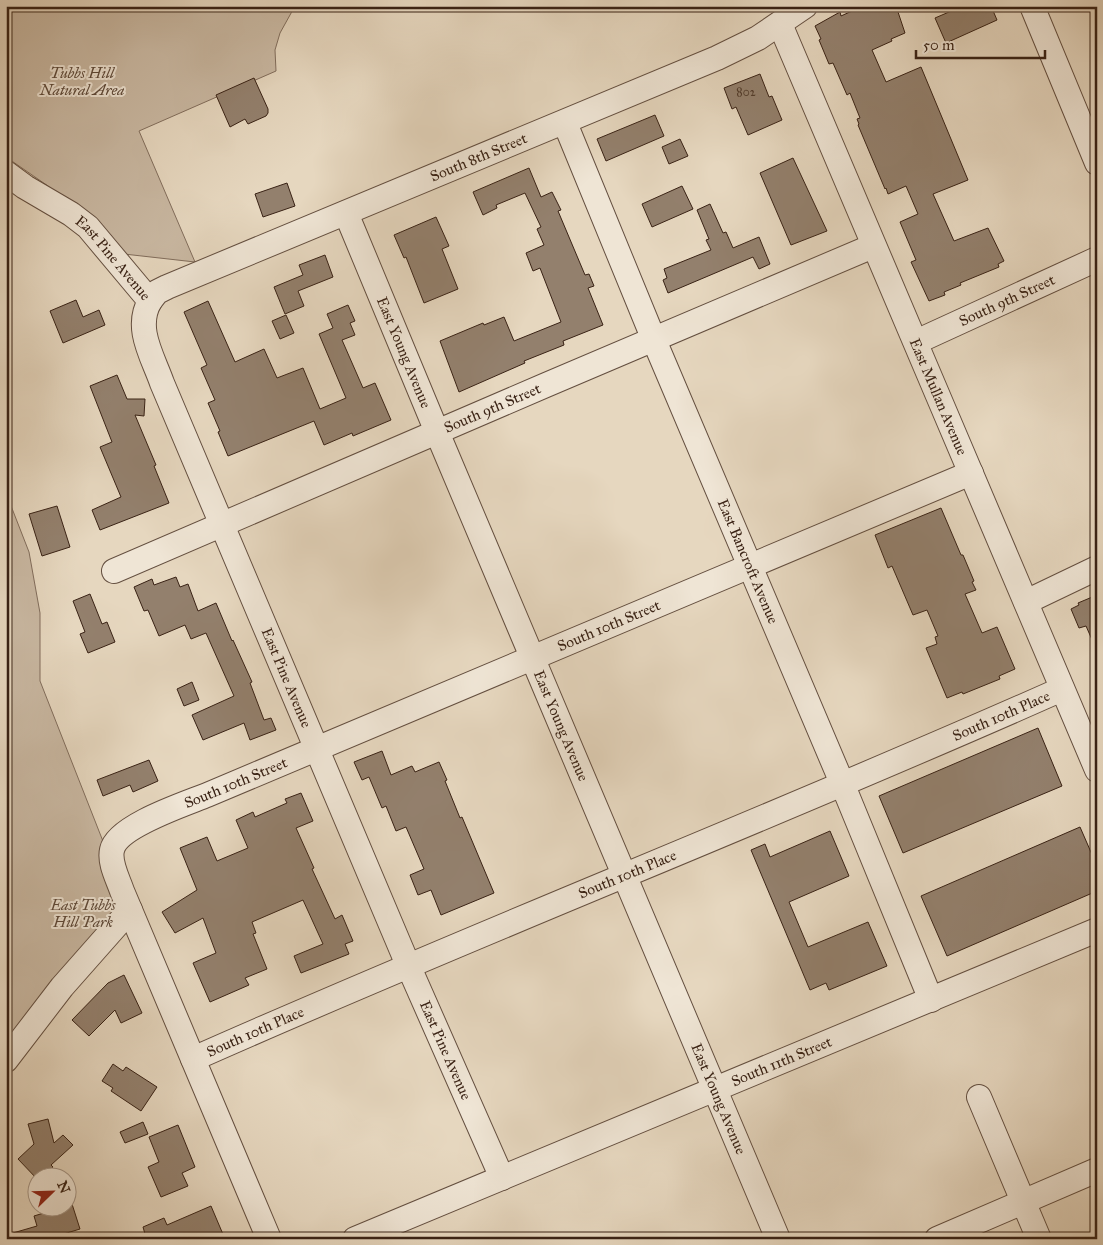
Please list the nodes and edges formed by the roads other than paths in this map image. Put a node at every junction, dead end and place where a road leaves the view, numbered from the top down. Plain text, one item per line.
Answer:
1 (805, 6) edge
2 (1032, 6) edge
3 (780, 24) junction
4 (564, 123) junction
5 (1097, 163) edge
6 (6, 173) edge
7 (346, 213) junction
8 (873, 246) junction
9 (1097, 259) edge
10 (150, 301) junction
11 (654, 340) junction
12 (916, 342) junction
13 (437, 432) junction
14 (971, 473) junction
15 (222, 525) junction
16 (749, 567) junction
17 (1097, 568) edge
18 (114, 571) dead end
19 (1026, 602) junction
20 (534, 658) junction
21 (1062, 689) junction
22 (316, 749) junction
23 (1097, 770) edge
24 (842, 783) junction
25 (625, 875) junction
26 (130, 910) junction
27 (1097, 930) edge
28 (408, 965) junction
29 (930, 1000) junction
30 (194, 1059) junction
31 (6, 1060) edge
32 (716, 1089) junction
33 (979, 1097) dead end
34 (1097, 1170) edge
35 (502, 1178) junction
36 (1024, 1202) junction
37 (269, 1239) edge
38 (355, 1239) edge
39 (778, 1239) edge
40 (937, 1239) edge
41 (1039, 1239) edge

1 - 3 street, South 8th Street
2 - 5 street
3 - 4 street, South 8th Street
3 - 8 street, East Mullan Avenue
4 - 7 street, South 8th Street
4 - 11 street, East Bancroft Avenue
6 - 10 street, East Pine Avenue
7 - 10 street, South 8th Street
7 - 13 street, East Young Avenue
8 - 11 street, South 9th Street
8 - 12 street, East Mullan Avenue
9 - 12 street, South 9th Street
10 - 15 street, East Pine Avenue
11 - 13 street, South 9th Street
11 - 16 street, East Bancroft Avenue
12 - 14 street, East Mullan Avenue
13 - 15 street, South 9th Street
13 - 20 street, East Young Avenue
14 - 16 street, South 10th Street
14 - 19 street, East Mullan Avenue
15 - 18 street, South 9th Street
15 - 22 street, East Pine Avenue
16 - 20 street, South 10th Street
16 - 24 street, East Bancroft Avenue
17 - 19 street
19 - 21 street, East Mullan Avenue
20 - 22 street, South 10th Street
20 - 25 street, East Young Avenue
21 - 23 street, East Mullan Avenue
21 - 24 street, South 10th Place
22 - 26 street, South 10th Street
22 - 28 street, East Pine Avenue
24 - 25 street, South 10th Place
24 - 29 street, East Bancroft Avenue
25 - 28 street, South 10th Place
25 - 32 street, East Young Avenue
26 - 30 street
26 - 31 street
27 - 29 street, South 11th Street
28 - 30 street, South 10th Place
28 - 35 street, East Pine Avenue
29 - 32 street, South 11th Street
30 - 37 street
32 - 35 street, South 11th Street
32 - 39 street, East Young Avenue
33 - 36 street
34 - 36 street
35 - 38 street, South 11th Street
36 - 40 street
36 - 41 street

